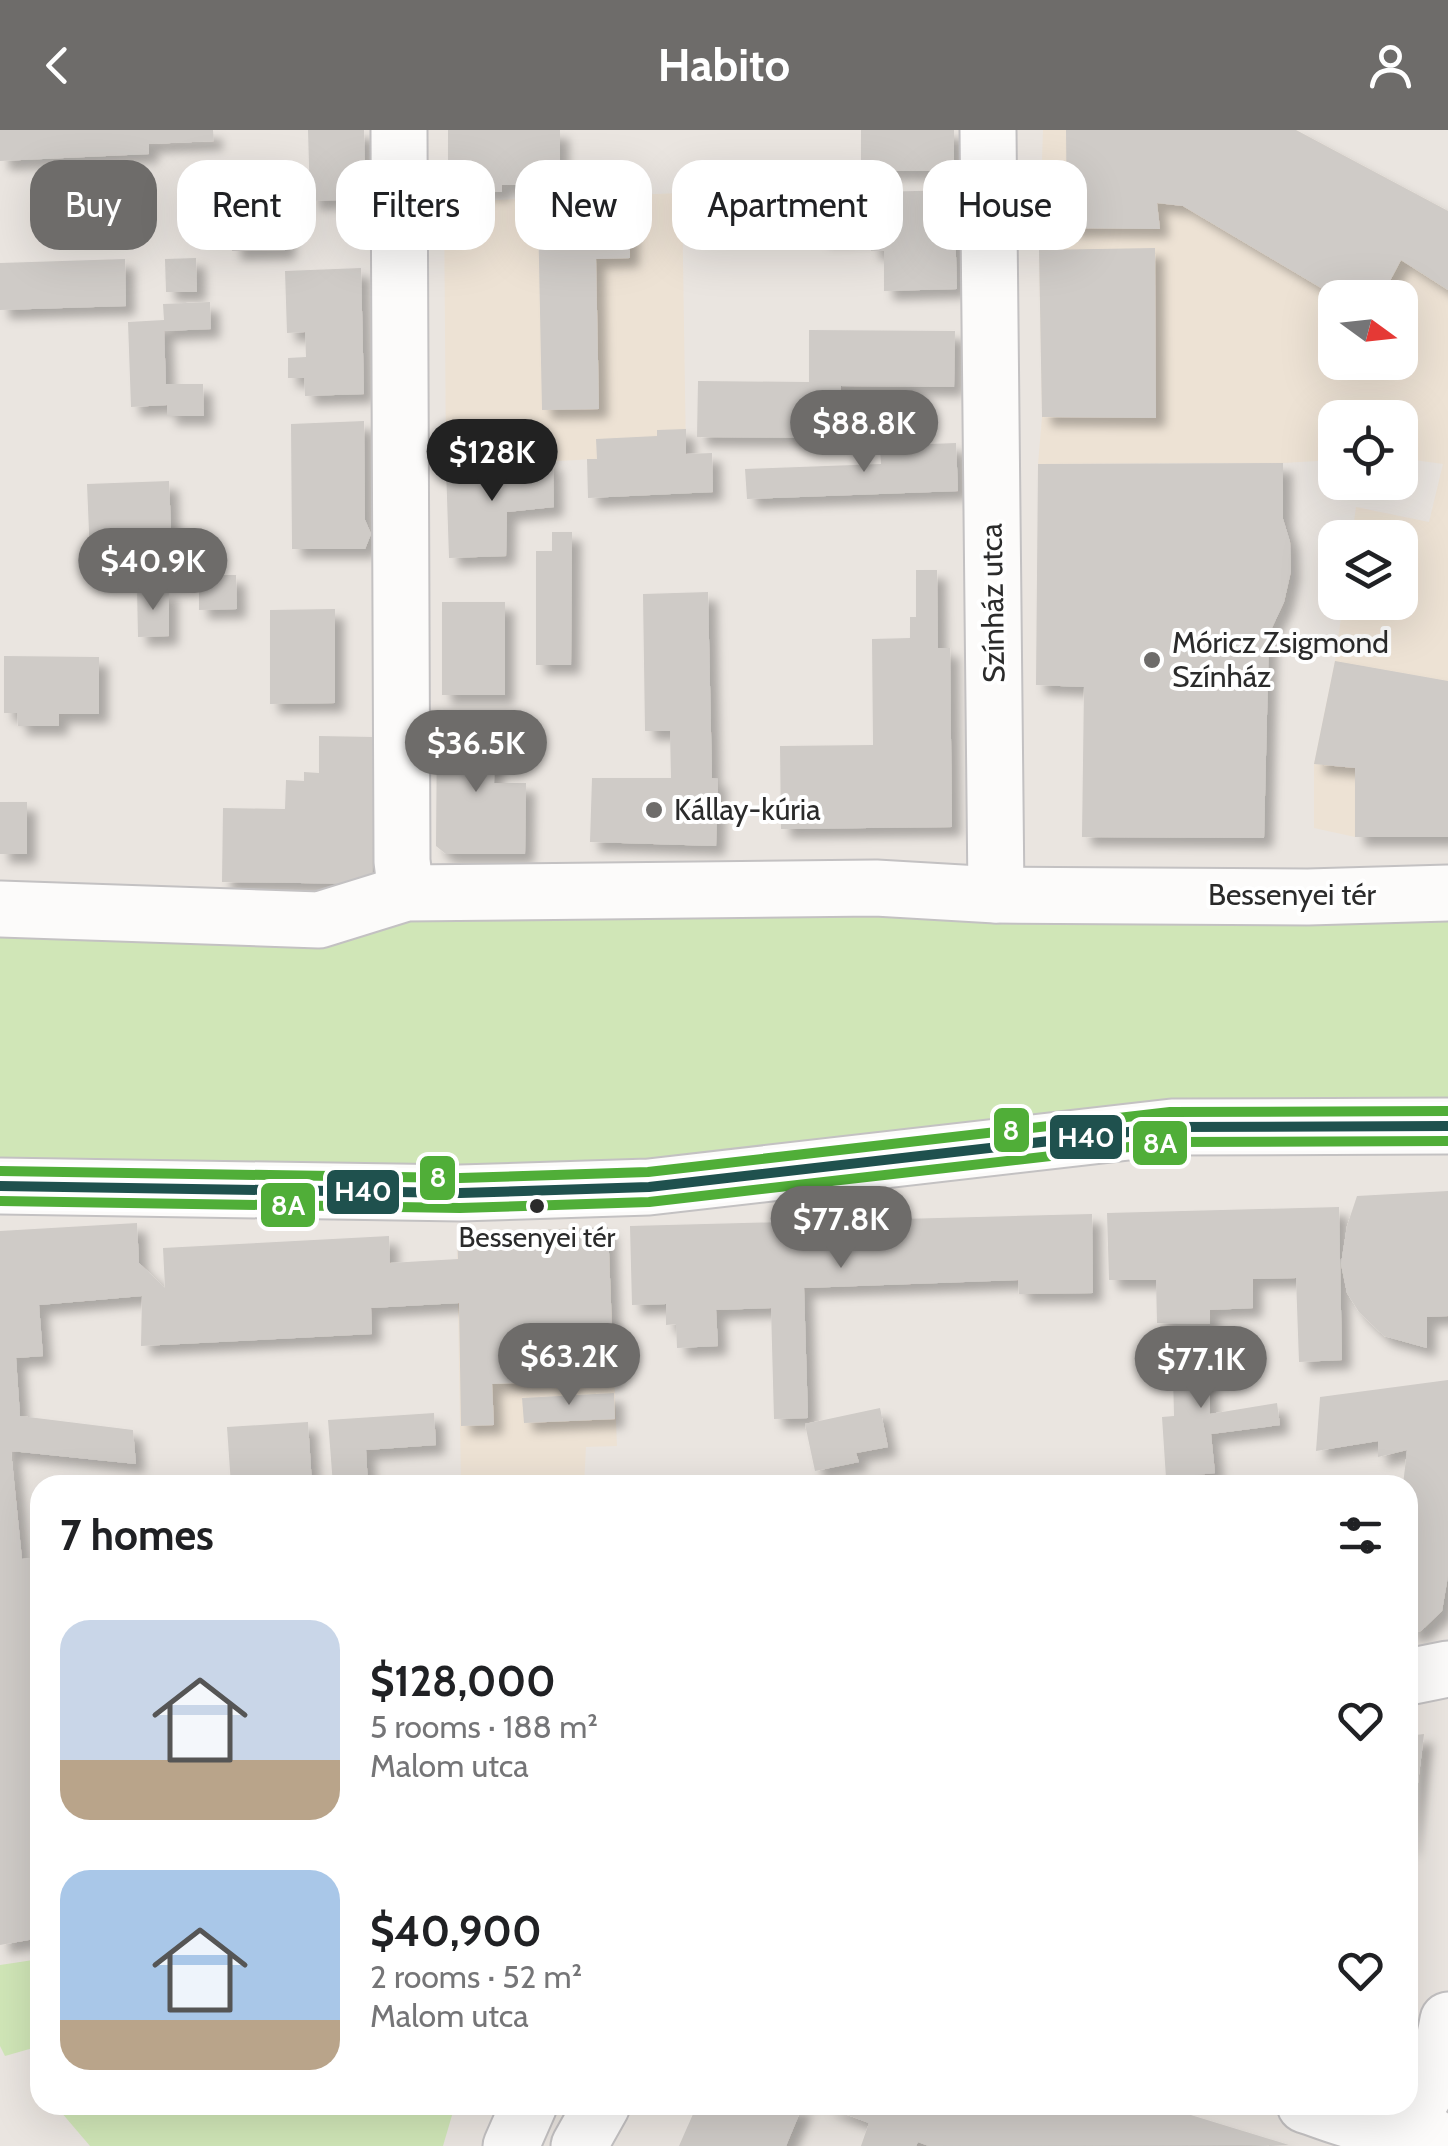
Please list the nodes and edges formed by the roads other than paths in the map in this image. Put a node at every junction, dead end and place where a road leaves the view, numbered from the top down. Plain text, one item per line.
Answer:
1 (400, 130) edge
2 (988, 130) edge
3 (1448, 893) edge
4 (406, 894) junction
5 (996, 896) junction
6 (0, 909) edge
7 (1448, 1126) edge
8 (0, 1186) edge
9 (1448, 1668) edge
10 (1418, 1675) edge
11 (1448, 2020) edge
12 (1418, 2109) edge
13 (524, 2115) edge
14 (597, 2115) edge
15 (1337, 2115) edge
16 (1400, 2135) edge
17 (511, 2146) edge
18 (580, 2146) edge

1 - 4 street
2 - 5 street, Színház utca
3 - 5 street, Bessenyei tér
4 - 5 street, Bessenyei tér
4 - 6 street, Bessenyei tér
7 - 8 street
9 - 10 street
11 - 12 street
13 - 17 street
14 - 18 street
15 - 16 street

